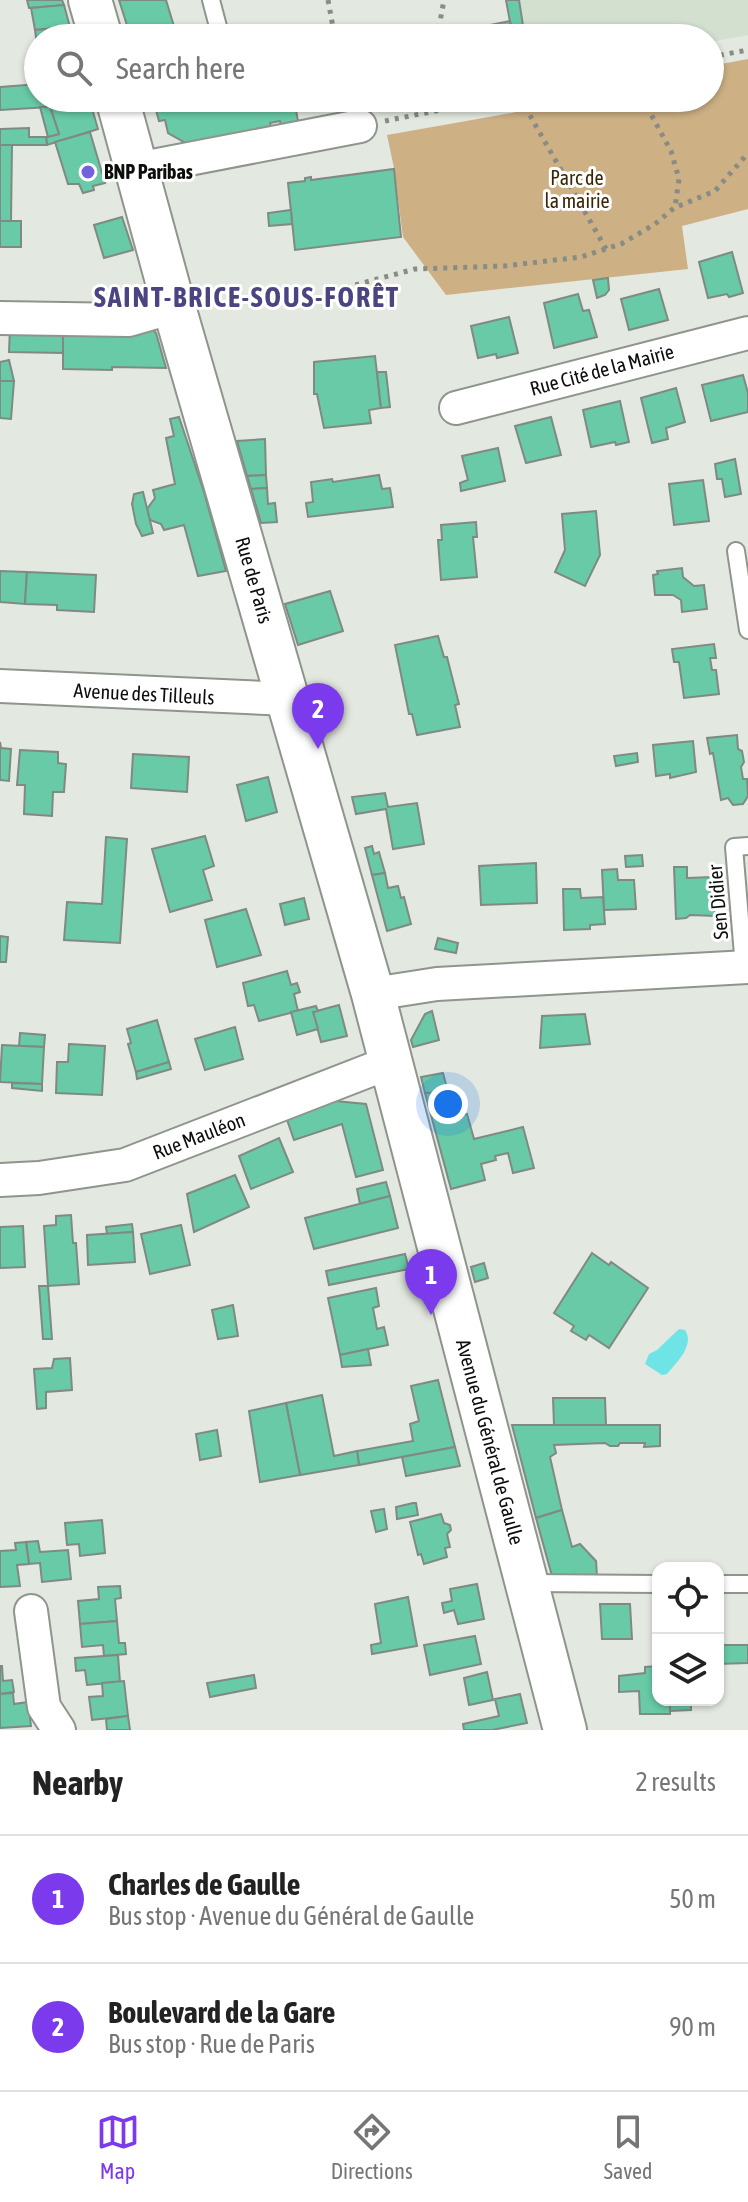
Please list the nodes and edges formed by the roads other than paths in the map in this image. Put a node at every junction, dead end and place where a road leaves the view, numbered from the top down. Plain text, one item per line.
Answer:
1 (90, 0) edge
2 (211, 0) edge
3 (97, 24) edge
4 (217, 24) edge
5 (121, 112) edge
6 (360, 126) road end
7 (137, 169) junction
8 (174, 307) junction
9 (0, 318) edge
10 (748, 333) edge
11 (456, 408) dead end
12 (736, 551) dead end
13 (748, 630) edge
14 (0, 686) edge
15 (289, 699) junction
16 (748, 846) edge
17 (746, 967) edge
18 (373, 994) junction
19 (391, 1062) junction
20 (0, 1180) edge
21 (526, 1583) junction
22 (652, 1584) edge
23 (724, 1584) edge
24 (748, 1584) edge
25 (31, 1611) dead end
26 (59, 1730) edge
27 (565, 1730) edge

1 - 3 street
2 - 4 lane
5 - 7 street, Rue de Paris
6 - 7 street
7 - 8 street, Rue de Paris
8 - 9 street
8 - 15 street, Rue de Paris
10 - 11 street, Rue Cité de la Mairie
12 - 13 lane
14 - 15 street, Avenue des Tilleuls
15 - 18 street, Rue de Paris
16 - 17 lane, Sen Didier
17 - 18 street
18 - 19 street, Rue de Paris
19 - 20 street, Rue Mauléon
19 - 21 street, Avenue du Général de Gaulle
21 - 22 lane
21 - 27 street, Avenue du Général de Gaulle
23 - 24 lane
25 - 26 street

